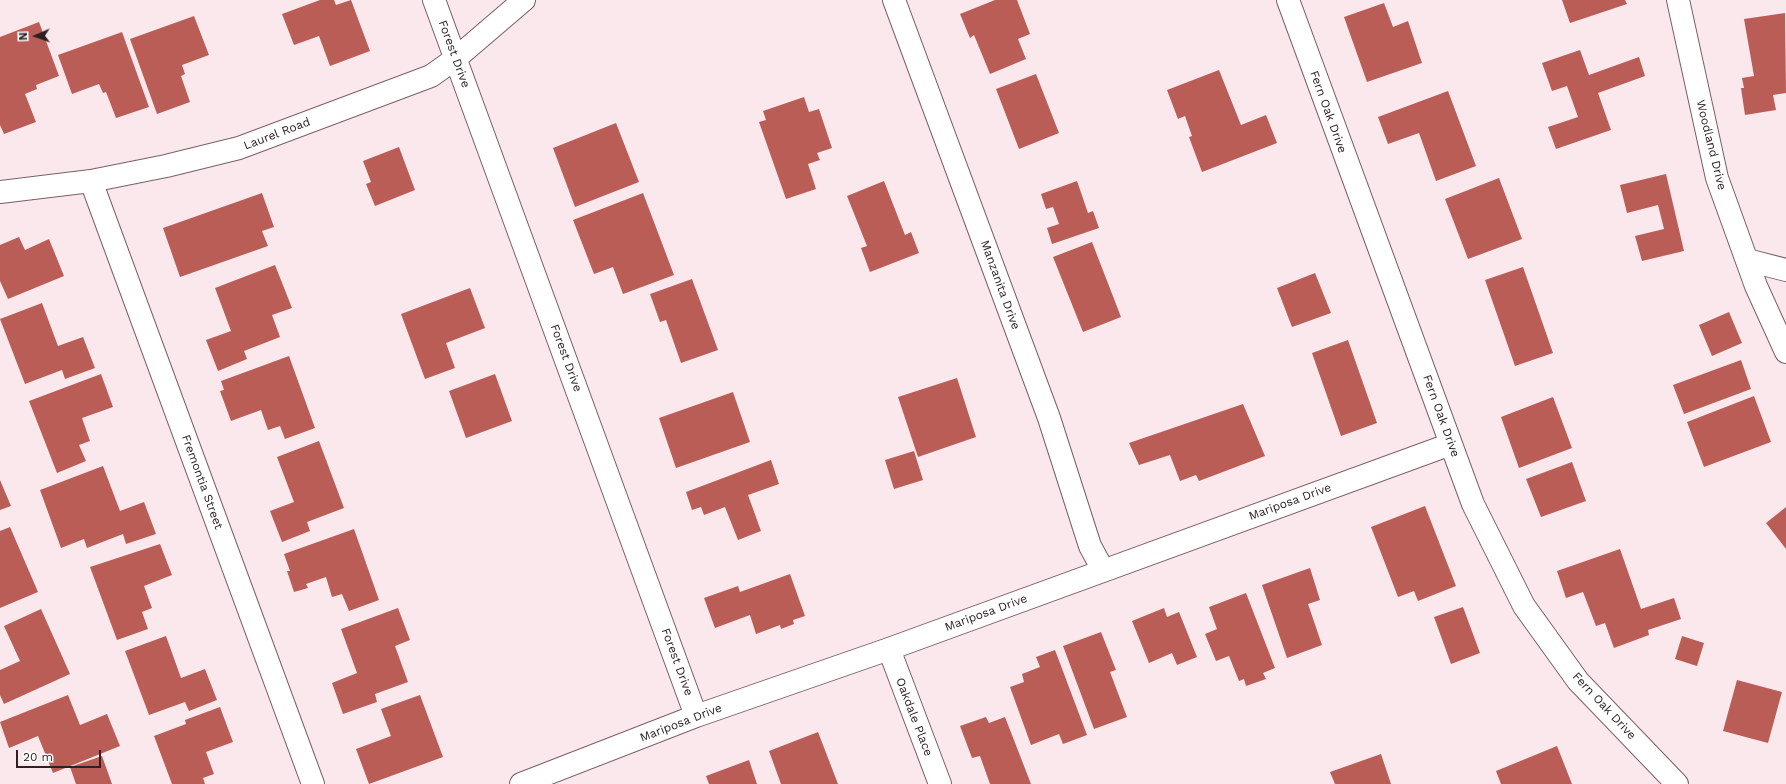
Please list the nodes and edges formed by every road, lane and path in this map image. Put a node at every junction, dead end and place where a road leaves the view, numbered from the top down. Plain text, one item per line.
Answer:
1 (434, 0) edge
2 (524, 0) edge
3 (894, 0) edge
4 (1288, 0) edge
5 (1678, 0) edge
6 (455, 59) junction
7 (91, 181) junction
8 (0, 192) edge
9 (1747, 260) junction
10 (1786, 270) edge
11 (1786, 352) edge
12 (1451, 444) junction
13 (1103, 570) junction
14 (889, 649) junction
15 (696, 716) junction
16 (313, 784) edge
17 (521, 784) edge
18 (940, 784) edge
19 (1677, 784) edge

1 - 6 street, Forest Drive
2 - 6 street, Laurel Road
3 - 13 street, Manzanita Drive
4 - 12 street, Fern Oak Drive
5 - 9 street, Woodland Drive
6 - 7 street, Laurel Road
6 - 15 street, Forest Drive
7 - 8 street, Laurel Road
7 - 16 street, Fremontia Street
9 - 10 street
9 - 11 street, Woodland Drive
12 - 13 street, Mariposa Drive
12 - 19 street, Fern Oak Drive
13 - 14 street, Mariposa Drive
14 - 15 street, Mariposa Drive
14 - 18 street, Oakdale Place
15 - 17 street, Mariposa Drive

